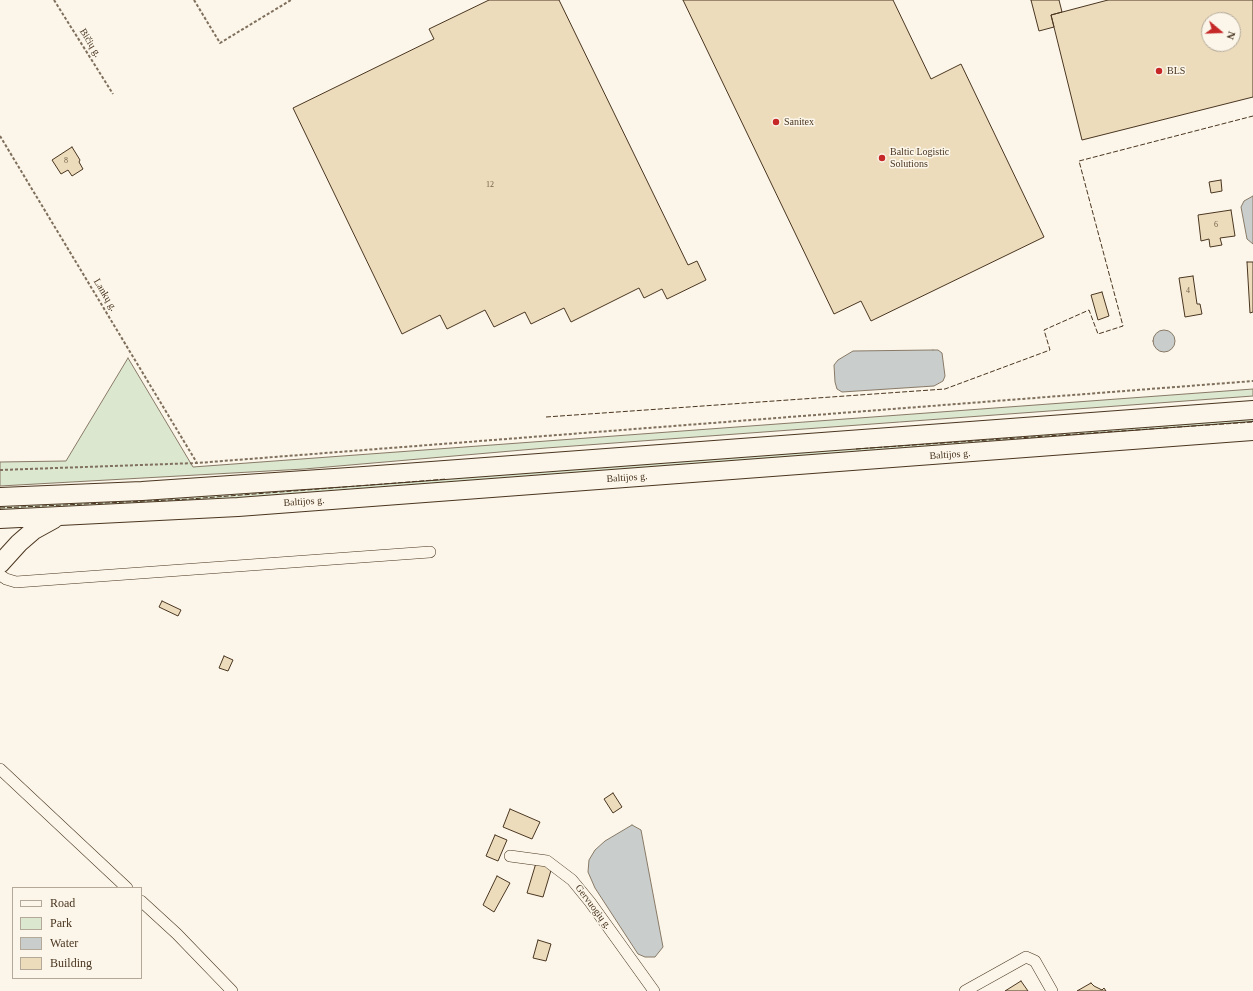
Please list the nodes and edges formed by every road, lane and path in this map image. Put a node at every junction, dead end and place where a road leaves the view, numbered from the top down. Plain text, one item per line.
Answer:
1 (54, 0) edge
2 (194, 0) edge
3 (291, 0) edge
4 (113, 94) dead end
5 (0, 136) edge
6 (1253, 381) edge
7 (1253, 410) edge
8 (1253, 431) edge
9 (197, 463) junction
10 (0, 470) edge
11 (0, 497) edge
12 (58, 517) junction
13 (0, 519) edge
14 (430, 552) dead end
15 (0, 564) edge
16 (0, 575) edge
17 (0, 769) edge
18 (510, 856) dead end
19 (126, 887) edge
20 (142, 902) edge
21 (232, 991) edge
22 (654, 991) edge
23 (965, 991) edge
24 (1052, 991) edge

1 - 4 path, Bičių g.
2 - 3 path
5 - 9 path, Lankų g.
6 - 9 path
7 - 11 highway
8 - 12 highway, Baltijos g.
9 - 10 path
12 - 13 highway, Baltijos g.
12 - 15 highway
14 - 16 street
17 - 19 street
18 - 22 street, Gervuogių g.
20 - 21 street
23 - 24 street

